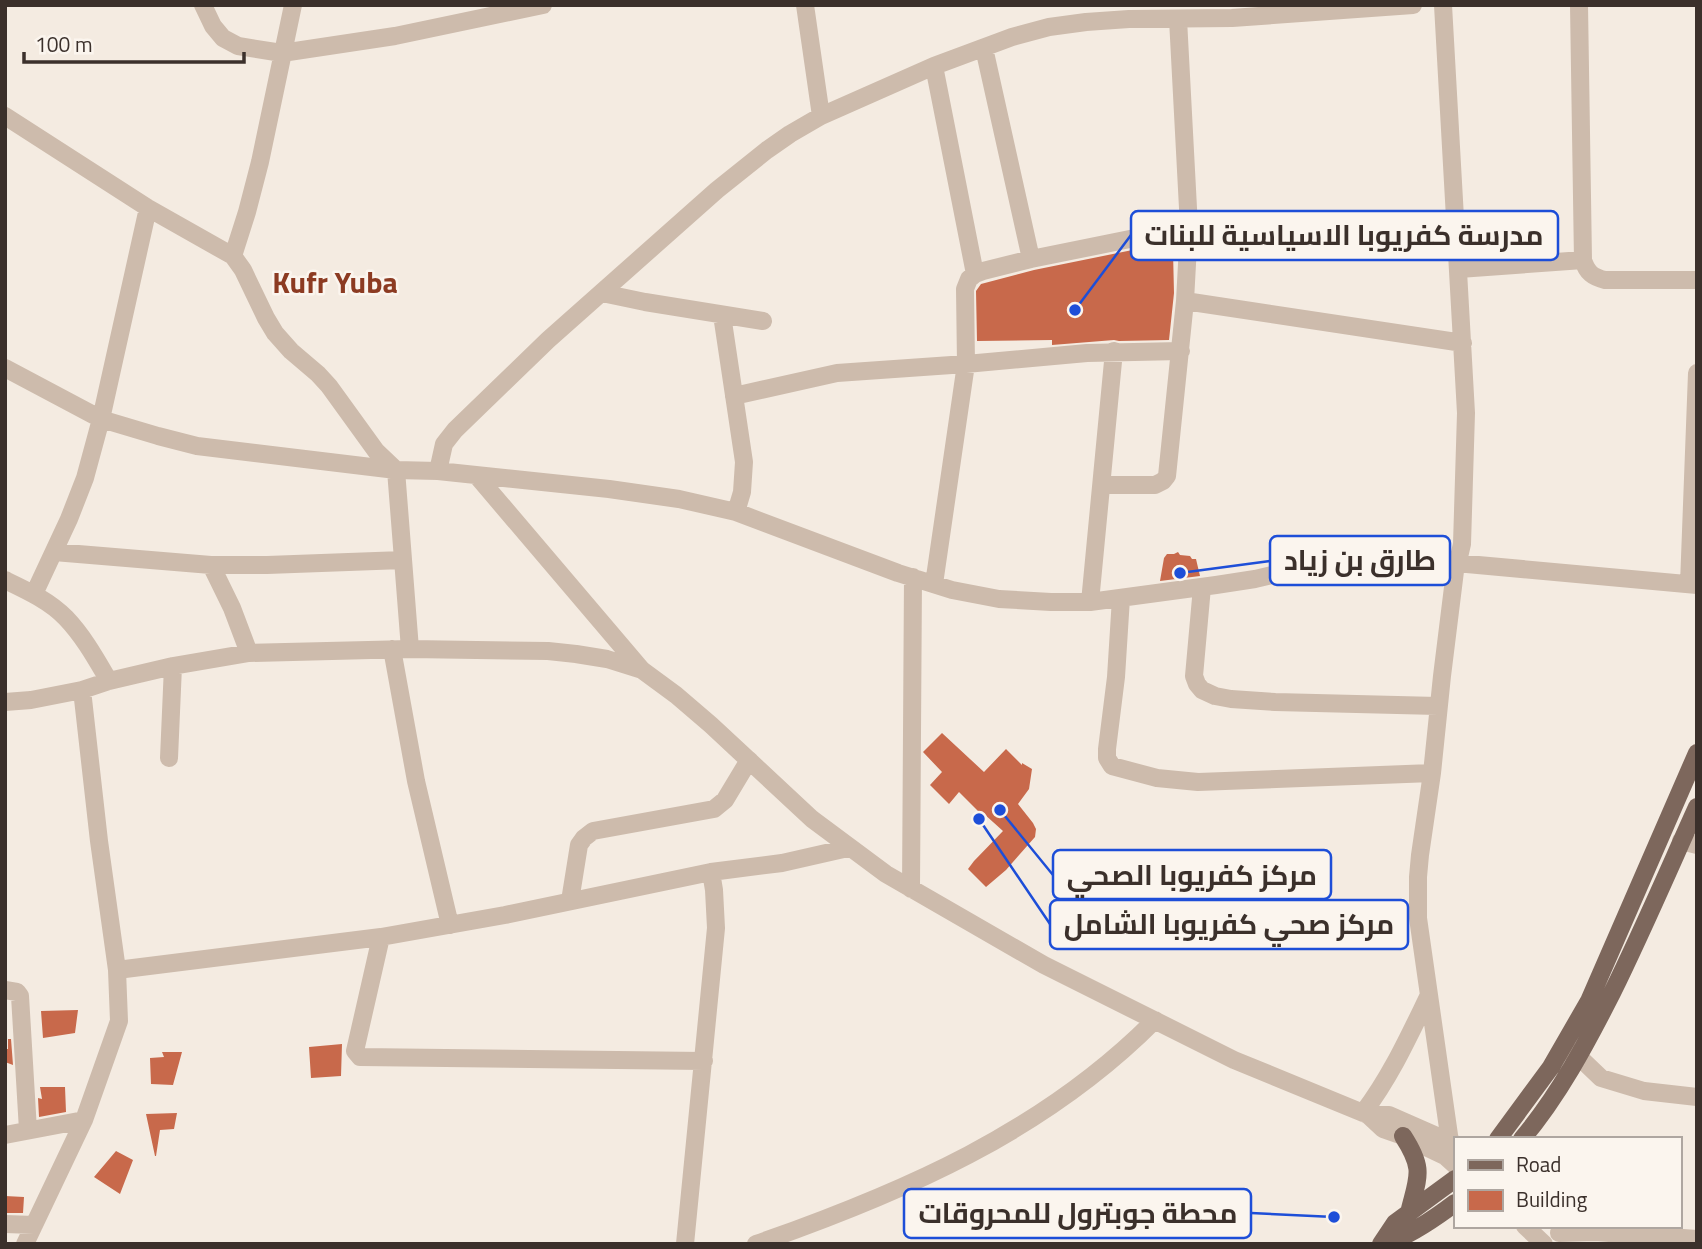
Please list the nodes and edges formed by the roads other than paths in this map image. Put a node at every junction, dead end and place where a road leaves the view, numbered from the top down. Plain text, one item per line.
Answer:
1 (202, 5) edge
2 (293, 5) edge
3 (543, 5) edge
4 (805, 5) edge
5 (1413, 5) edge
6 (1443, 5) edge
7 (1578, 5) edge
8 (1232, 12) edge
9 (1178, 19) junction
10 (984, 48) junction
11 (282, 53) junction
12 (934, 66) junction
13 (5, 116) edge
14 (821, 116) junction
15 (148, 208) junction
16 (1189, 227) junction
17 (233, 256) junction
18 (1031, 259) junction
19 (1583, 260) junction
20 (1459, 269) junction
21 (975, 274) junction
22 (1697, 280) edge
23 (602, 293) junction
24 (1185, 301) junction
25 (722, 315) junction
26 (763, 321) dead end
27 (1463, 343) junction
28 (1114, 351) junction
29 (1181, 351) junction
30 (966, 365) junction
31 (5, 368) edge
32 (1697, 373) edge
33 (734, 396) junction
34 (101, 419) junction
35 (397, 470) junction
36 (438, 471) junction
37 (477, 476) junction
38 (1102, 485) junction
39 (736, 512) junction
40 (54, 552) junction
41 (404, 560) junction
42 (1456, 563) junction
43 (211, 565) junction
44 (913, 577) junction
45 (5, 580) edge
46 (934, 584) junction
47 (1693, 585) edge
48 (1202, 587) junction
49 (34, 594) junction
50 (1121, 598) junction
51 (1090, 602) junction
52 (401, 649) junction
53 (249, 653) junction
54 (173, 666) junction
55 (642, 670) junction
56 (109, 681) junction
57 (82, 691) junction
58 (5, 702) edge
59 (1438, 706) junction
60 (1697, 753) edge
61 (169, 758) dead end
62 (749, 760) junction
63 (1432, 773) junction
64 (1697, 807) edge
65 (1689, 843) edge
66 (848, 848) junction
67 (711, 872) junction
68 (911, 889) junction
69 (570, 901) junction
70 (450, 925) junction
71 (381, 937) junction
72 (117, 970) junction
73 (5, 990) edge
74 (1429, 995) junction
75 (1155, 1020) junction
76 (1563, 1048) junction
77 (1579, 1057) junction
78 (704, 1061) junction
79 (1697, 1097) edge
80 (1544, 1113) junction
81 (1365, 1114) junction
82 (83, 1120) junction
83 (28, 1130) junction
84 (5, 1135) edge
85 (1403, 1136) junction
86 (1500, 1137) edge
87 (1524, 1137) edge
88 (1535, 1137) edge
89 (1452, 1143) edge
90 (1454, 1164) edge
91 (1454, 1181) edge
92 (1409, 1213) junction
93 (1446, 1216) edge
94 (5, 1224) edge
95 (34, 1226) junction
96 (1527, 1228) edge
97 (1560, 1234) edge
98 (1697, 1239) edge
99 (25, 1244) edge
100 (685, 1244) edge
101 (756, 1244) edge
102 (1381, 1244) edge
103 (1386, 1244) edge
104 (1544, 1244) edge

1 - 11 street
2 - 11 street
3 - 11 street
4 - 14 street
5 - 8 street
6 - 20 street
7 - 19 street
8 - 9 street
9 - 10 street
9 - 16 street
10 - 12 street
10 - 18 street
11 - 17 street
12 - 14 street
12 - 21 street
13 - 15 street
14 - 23 street
15 - 17 street
15 - 34 street
16 - 18 street
16 - 24 street
17 - 35 street
18 - 21 street
19 - 20 street
19 - 22 street
20 - 27 street
21 - 30 street
23 - 25 street
23 - 36 street
24 - 27 street
24 - 29 street
25 - 26 street
25 - 33 street
27 - 42 street
28 - 29 street
28 - 30 street
28 - 38 street
29 - 38 street
30 - 33 street
30 - 46 street
31 - 34 street
32 - 47 street
33 - 39 street
34 - 35 street
34 - 40 street
35 - 36 street
35 - 41 street
36 - 37 street
37 - 39 street
37 - 55 street
38 - 51 street
39 - 44 street
40 - 43 street
40 - 49 street
41 - 43 street
41 - 52 street
42 - 47 street
42 - 48 street
42 - 59 street
43 - 53 street
44 - 46 street
44 - 68 street
45 - 49 street
46 - 51 street
48 - 50 street
48 - 59 street
49 - 56 street
50 - 51 street
50 - 63 street
52 - 53 street
52 - 55 street
52 - 70 street
53 - 54 street
54 - 56 street
54 - 61 street
55 - 62 street
56 - 57 street
57 - 58 street
57 - 72 street
59 - 63 street
60 - 76 main road
62 - 66 street
62 - 69 street
63 - 74 street
64 - 65 main road
65 - 77 main road
66 - 67 street
66 - 68 street
67 - 69 street
67 - 78 street
68 - 75 street
69 - 70 street
70 - 71 street
71 - 72 street
71 - 78 street
72 - 82 street
73 - 83 street
74 - 81 street
74 - 89 street
75 - 81 street
75 - 101 street
76 - 77 street
76 - 86 main road
77 - 79 street
77 - 80 main road
78 - 100 street
80 - 87 main road
80 - 88 main road
81 - 85 street
81 - 89 street
82 - 83 street
82 - 95 street
83 - 84 street
85 - 90 street
85 - 92 main road
91 - 92 main road
92 - 102 main road
93 - 103 main road
94 - 95 street
95 - 99 street
96 - 104 street
97 - 98 street

